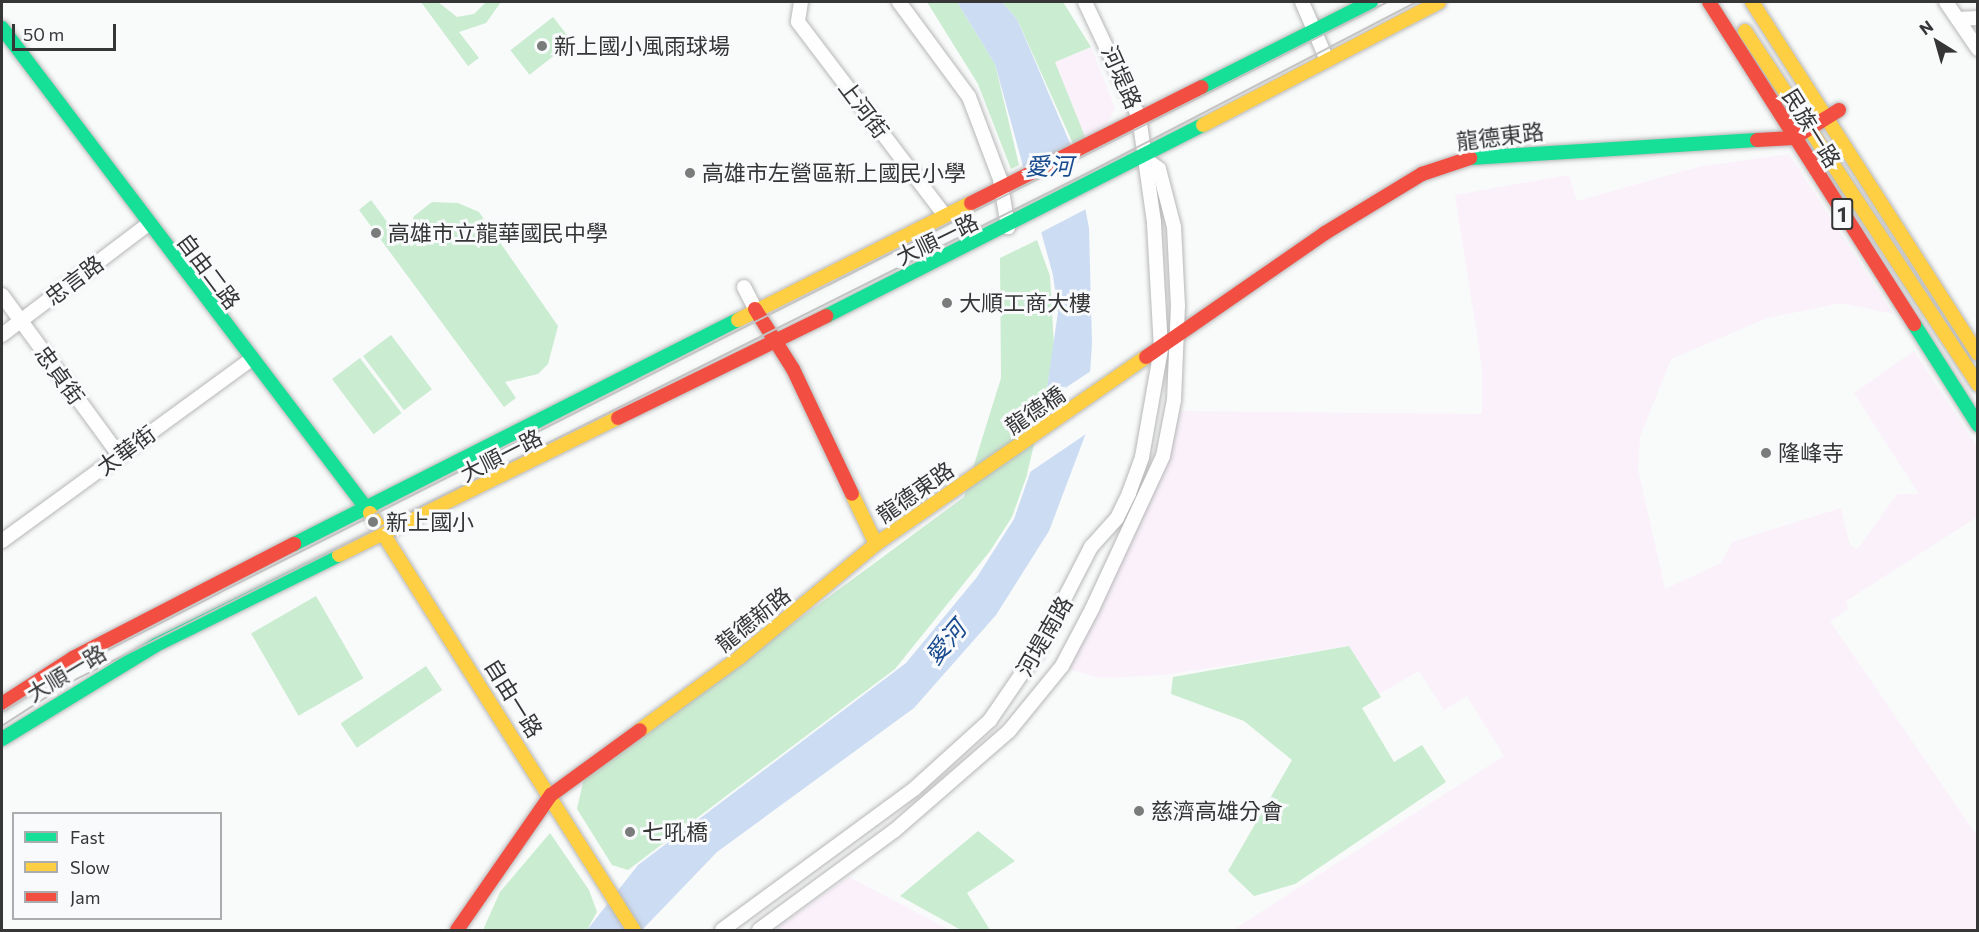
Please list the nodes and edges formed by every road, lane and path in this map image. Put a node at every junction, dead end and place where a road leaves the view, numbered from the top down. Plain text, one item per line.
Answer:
1 (801, 2) edge
2 (899, 2) edge
3 (1085, 2) edge
4 (1302, 2) edge
5 (1371, 2) edge
6 (1440, 2) edge
7 (1709, 2) edge
8 (1727, 2) edge
9 (1752, 2) edge
10 (1769, 2) edge
11 (1946, 2) edge
12 (1977, 18) edge
13 (1958, 19) junction
14 (2, 28) edge
15 (1313, 28) junction
16 (1977, 50) edge
17 (1327, 60) junction
18 (1839, 110) junction
19 (1139, 117) junction
20 (1826, 119) junction
21 (1809, 130) junction
22 (1794, 138) junction
23 (1144, 158) junction
24 (1001, 185) junction
25 (944, 214) junction
26 (1154, 222) junction
27 (147, 225) junction
28 (1008, 227) junction
29 (744, 287) dead end
30 (2, 295) edge
31 (1965, 306) junction
32 (755, 309) junction
33 (1952, 315) junction
34 (20, 321) junction
35 (1938, 324) junction
36 (1977, 326) edge
37 (2, 335) edge
38 (1920, 336) junction
39 (1178, 340) junction
40 (772, 342) junction
41 (1161, 349) junction
42 (1977, 354) edge
43 (250, 360) junction
44 (1115, 380) joint
45 (1977, 385) edge
46 (1977, 425) edge
47 (119, 456) junction
48 (978, 474) joint
49 (366, 507) junction
50 (387, 536) junction
51 (2, 541) edge
52 (876, 544) junction
53 (2, 704) edge
54 (2, 739) edge
55 (551, 795) junction
56 (457, 930) edge
57 (634, 930) edge
58 (722, 930) edge
59 (759, 930) edge

1 - 25 street, 上河街
2 - 24 street
3 - 19 street, 河堤路
4 - 15 street
5 - 15 street
6 - 17 street
7 - 22 street, 民族一路 / 1
8 - 21 street, 民族一路 / 1
9 - 20 street, 民族一路 / 1
10 - 18 street, 民族一路 / 1
11 - 13 street
12 - 13 street
13 - 16 street
14 - 27 street, 自由二路
15 - 17 street
15 - 19 street
17 - 23 street
18 - 20 street, 龍德東路
18 - 31 street, 民族一路 / 1
19 - 23 street, 河堤路
19 - 24 street, 大順一路
20 - 21 street, 龍德東路
20 - 33 street, 民族一路 / 1
21 - 22 street, 龍德東路
21 - 35 street, 民族一路 / 1
22 - 38 street, 民族一路 / 1
22 - 39 street, 龍德東路
23 - 26 street, 河堤南路
23 - 28 street, 大順一路
23 - 39 street, 河堤南路
24 - 25 street, 大順一路
24 - 28 street
25 - 32 street, 大順一路
26 - 39 street, 河堤南路
26 - 41 street, 河堤南路
27 - 34 street, 忠言路
27 - 43 street, 自由二路
28 - 40 street, 大順一路
29 - 32 street
30 - 34 street, 忠貞街
31 - 33 street
31 - 36 street, 民族一路 / 1
32 - 40 street
32 - 49 street, 大順一路
33 - 35 street
33 - 42 street, 民族一路 / 1
34 - 37 street, 忠言路
34 - 47 street, 忠貞街
35 - 38 street
35 - 45 street, 民族一路 / 1
38 - 46 street, 民族一路 / 1
39 - 41 street, 龍德東路
39 - 59 street, 河堤南路
40 - 50 street, 大順一路
40 - 52 street
41 - 44 street, 龍德東路
41 - 58 street, 河堤南路
43 - 47 street, 太華街
43 - 49 street, 自由二路
44 - 48 street, 龍德橋
47 - 51 street, 太華街
48 - 52 street, 龍德東路
49 - 50 street, 自由二路
49 - 53 street, 大順一路
50 - 54 street, 大順一路
50 - 55 street, 自由一路
52 - 55 street, 龍德新路
55 - 56 street, 龍德新路
55 - 57 street, 自由一路

